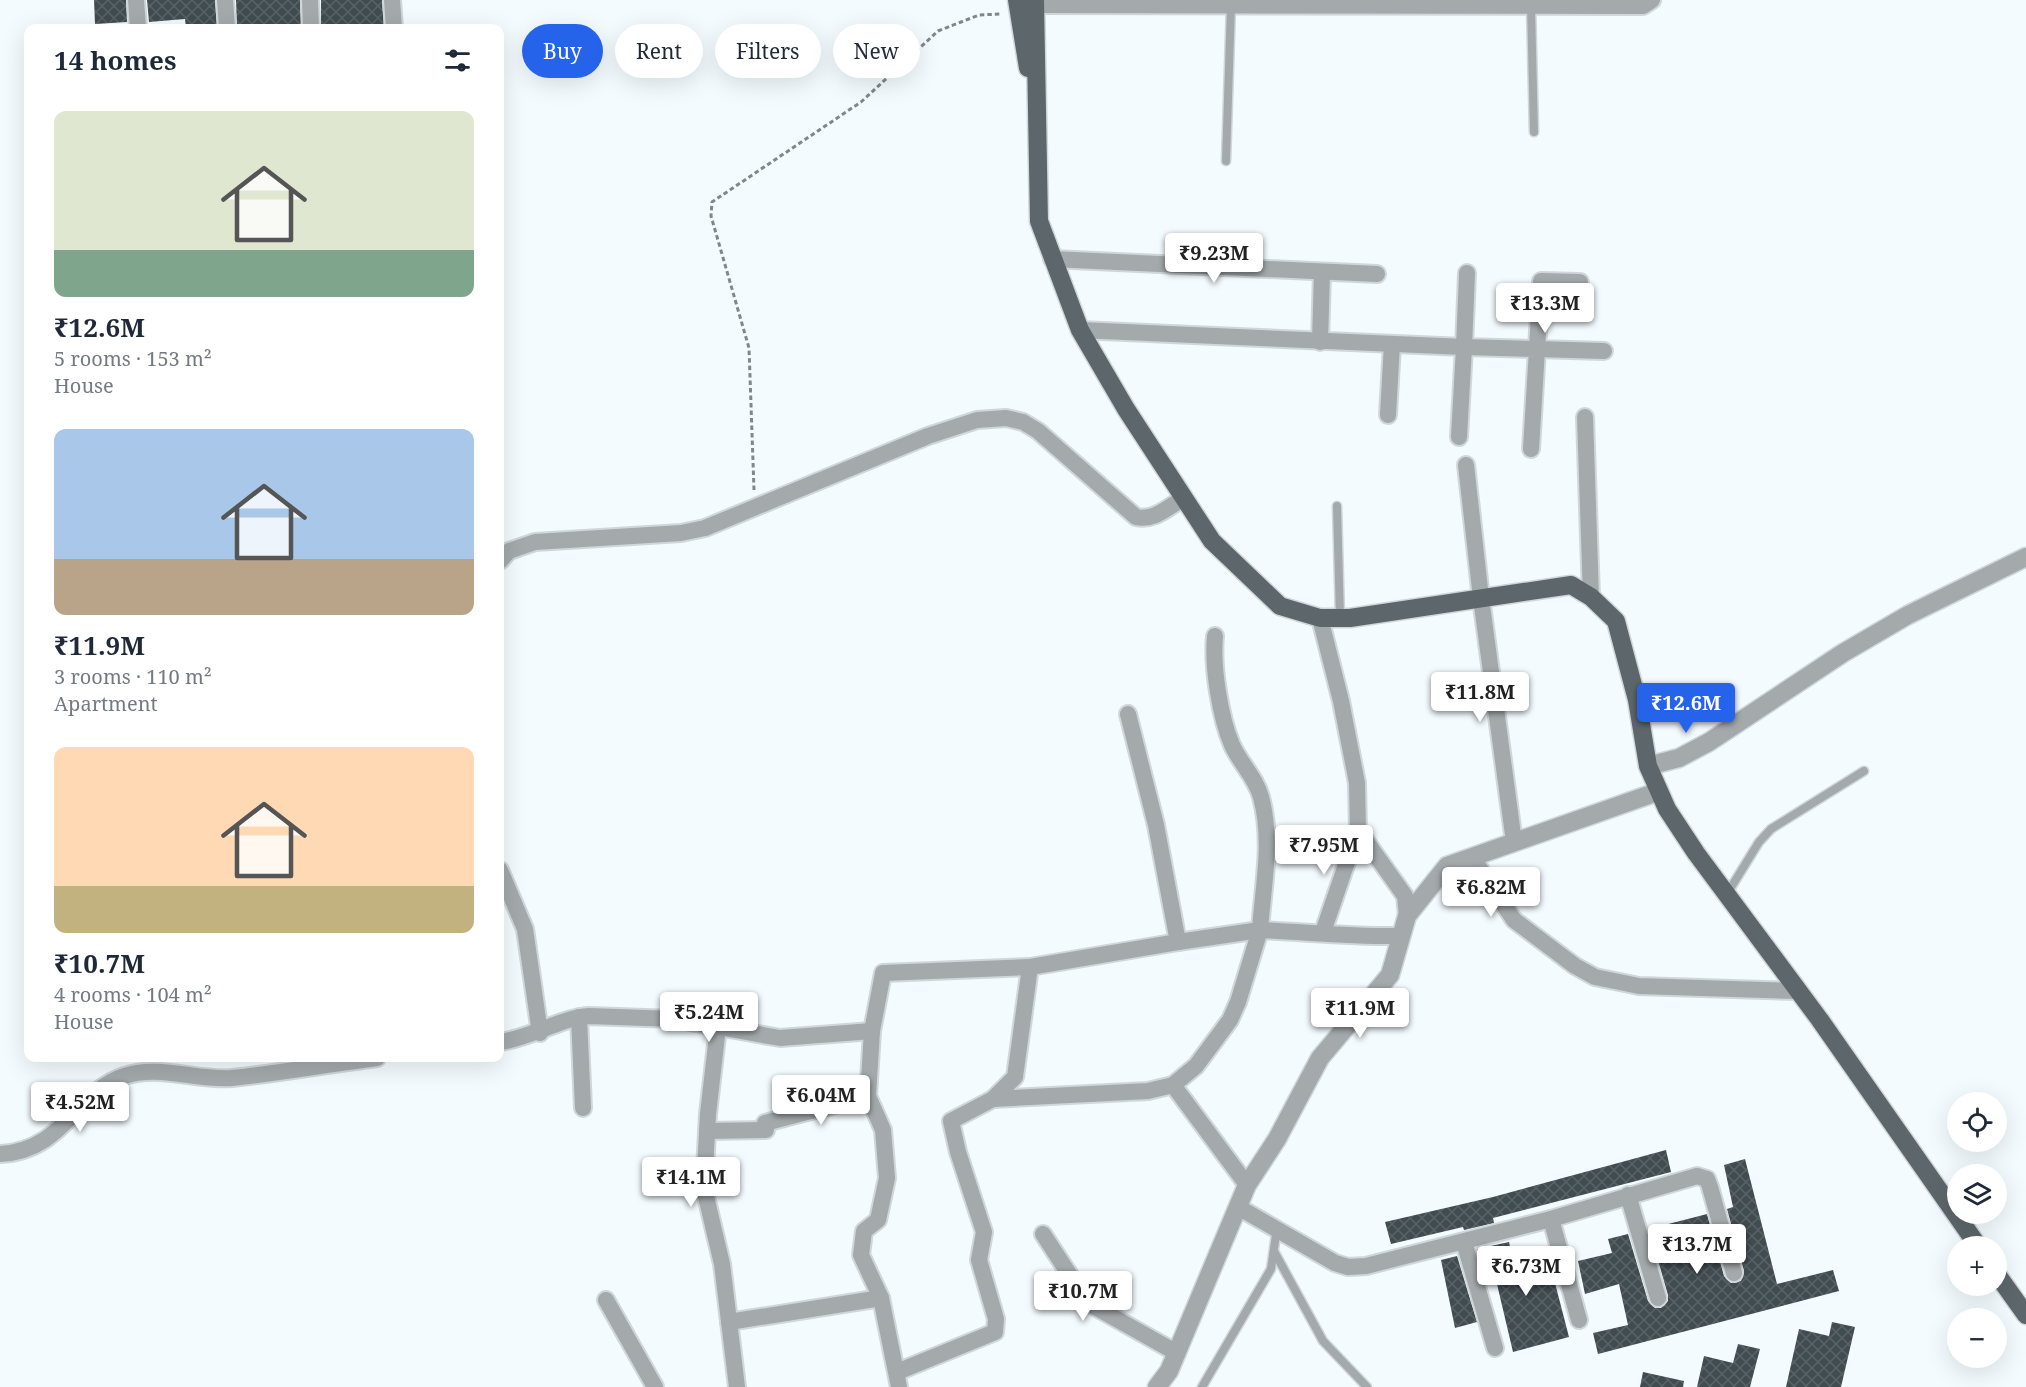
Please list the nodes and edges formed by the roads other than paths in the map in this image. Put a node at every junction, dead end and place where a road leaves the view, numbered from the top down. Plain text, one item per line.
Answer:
1 (136, 0) edge
2 (225, 0) edge
3 (310, 0) edge
4 (392, 0) edge
5 (1089, 2) edge
6 (1035, 3) edge
7 (1615, 3) edge
8 (1648, 3) edge
9 (1231, 5) junction
10 (1018, 6) edge
11 (1531, 6) junction
12 (138, 24) edge
13 (227, 24) edge
14 (311, 24) edge
15 (394, 24) edge
16 (1036, 108) junction
17 (1534, 132) dead end
18 (1226, 161) dead end
19 (1052, 259) junction
20 (1322, 272) junction
21 (1467, 273) dead end
22 (1377, 274) dead end
23 (1580, 282) dead end
24 (1080, 330) junction
25 (1320, 342) junction
26 (1392, 344) junction
27 (1464, 347) junction
28 (1537, 349) junction
29 (1604, 351) dead end
30 (1388, 415) dead end
31 (1585, 417) dead end
32 (1459, 437) dead end
33 (1531, 449) dead end
34 (1466, 465) dead end
35 (1182, 500) junction
36 (1337, 506) dead end
37 (504, 557) edge
38 (2026, 557) edge
39 (1590, 597) junction
40 (1481, 598) junction
41 (1320, 618) junction
42 (1340, 618) junction
43 (1215, 636) dead end
44 (1128, 714) dead end
45 (1648, 766) junction
46 (1864, 771) dead end
47 (1657, 792) junction
48 (1358, 830) junction
49 (1514, 842) junction
50 (1472, 857) junction
51 (504, 879) edge
52 (1727, 895) junction
53 (1407, 916) junction
54 (1260, 930) junction
55 (1323, 932) junction
56 (1401, 936) junction
57 (1178, 942) junction
58 (1030, 967) junction
59 (1798, 991) junction
60 (579, 1017) junction
61 (718, 1027) junction
62 (872, 1031) junction
63 (540, 1033) junction
64 (504, 1041) edge
65 (304, 1063) edge
66 (1173, 1085) junction
67 (868, 1096) junction
68 (993, 1099) junction
69 (583, 1108) dead end
70 (707, 1131) junction
71 (0, 1154) edge
72 (1247, 1185) junction
73 (1628, 1195) junction
74 (1238, 1207) junction
75 (1551, 1219) junction
76 (1282, 1231) junction
77 (1043, 1234) dead end
78 (1971, 1236) edge
79 (1464, 1242) junction
80 (1274, 1252) junction
81 (1734, 1273) dead end
82 (2007, 1288) edge
83 (881, 1298) junction
84 (1658, 1298) dead end
85 (606, 1300) dead end
86 (2026, 1315) edge
87 (1579, 1320) dead end
88 (729, 1322) junction
89 (1495, 1348) dead end
90 (1177, 1353) junction
91 (898, 1379) edge
92 (655, 1387) edge
93 (738, 1387) edge
94 (1157, 1387) edge
95 (1202, 1387) edge
96 (1367, 1387) edge

1 - 12 street
2 - 13 street
3 - 14 street
4 - 15 street
5 - 6 street
5 - 9 street
6 - 16 main road
7 - 8 street
7 - 11 street
9 - 11 street
9 - 18 lane
10 - 16 main road
11 - 17 lane
16 - 19 main road
19 - 20 street
19 - 24 main road
20 - 22 street
20 - 25 street
21 - 27 street
23 - 28 street
24 - 25 street
24 - 35 main road
25 - 26 street
26 - 27 street
26 - 30 street
27 - 28 street
27 - 32 street
28 - 29 street
28 - 33 street
31 - 39 street
34 - 40 street
35 - 37 street
35 - 41 main road
36 - 42 lane
38 - 45 street
39 - 40 main road
39 - 45 main road
40 - 42 main road
40 - 49 street
41 - 42 main road
41 - 48 street
43 - 54 street
44 - 57 street
45 - 47 main road
46 - 52 lane
47 - 49 street
47 - 52 main road
48 - 53 street
48 - 55 street
49 - 50 street
50 - 53 street
50 - 59 street
51 - 63 street
52 - 59 main road
53 - 56 street
54 - 55 street
54 - 57 street
54 - 66 street
55 - 56 street
56 - 72 street
57 - 58 street
58 - 62 street
58 - 68 street
59 - 78 main road
60 - 61 street
60 - 63 street
60 - 69 street
61 - 62 street
61 - 70 street
62 - 67 street
63 - 64 street
65 - 71 street
66 - 68 street
66 - 72 street
67 - 70 street
67 - 83 street
68 - 91 street
70 - 88 street
72 - 74 street
73 - 75 street
73 - 81 street
73 - 84 street
74 - 76 street
74 - 90 street
75 - 79 street
75 - 87 street
76 - 79 street
76 - 80 lane
77 - 90 street
79 - 89 street
80 - 95 lane
80 - 96 lane
82 - 86 main road
83 - 88 street
83 - 91 street
85 - 92 street
88 - 93 street
90 - 94 street

